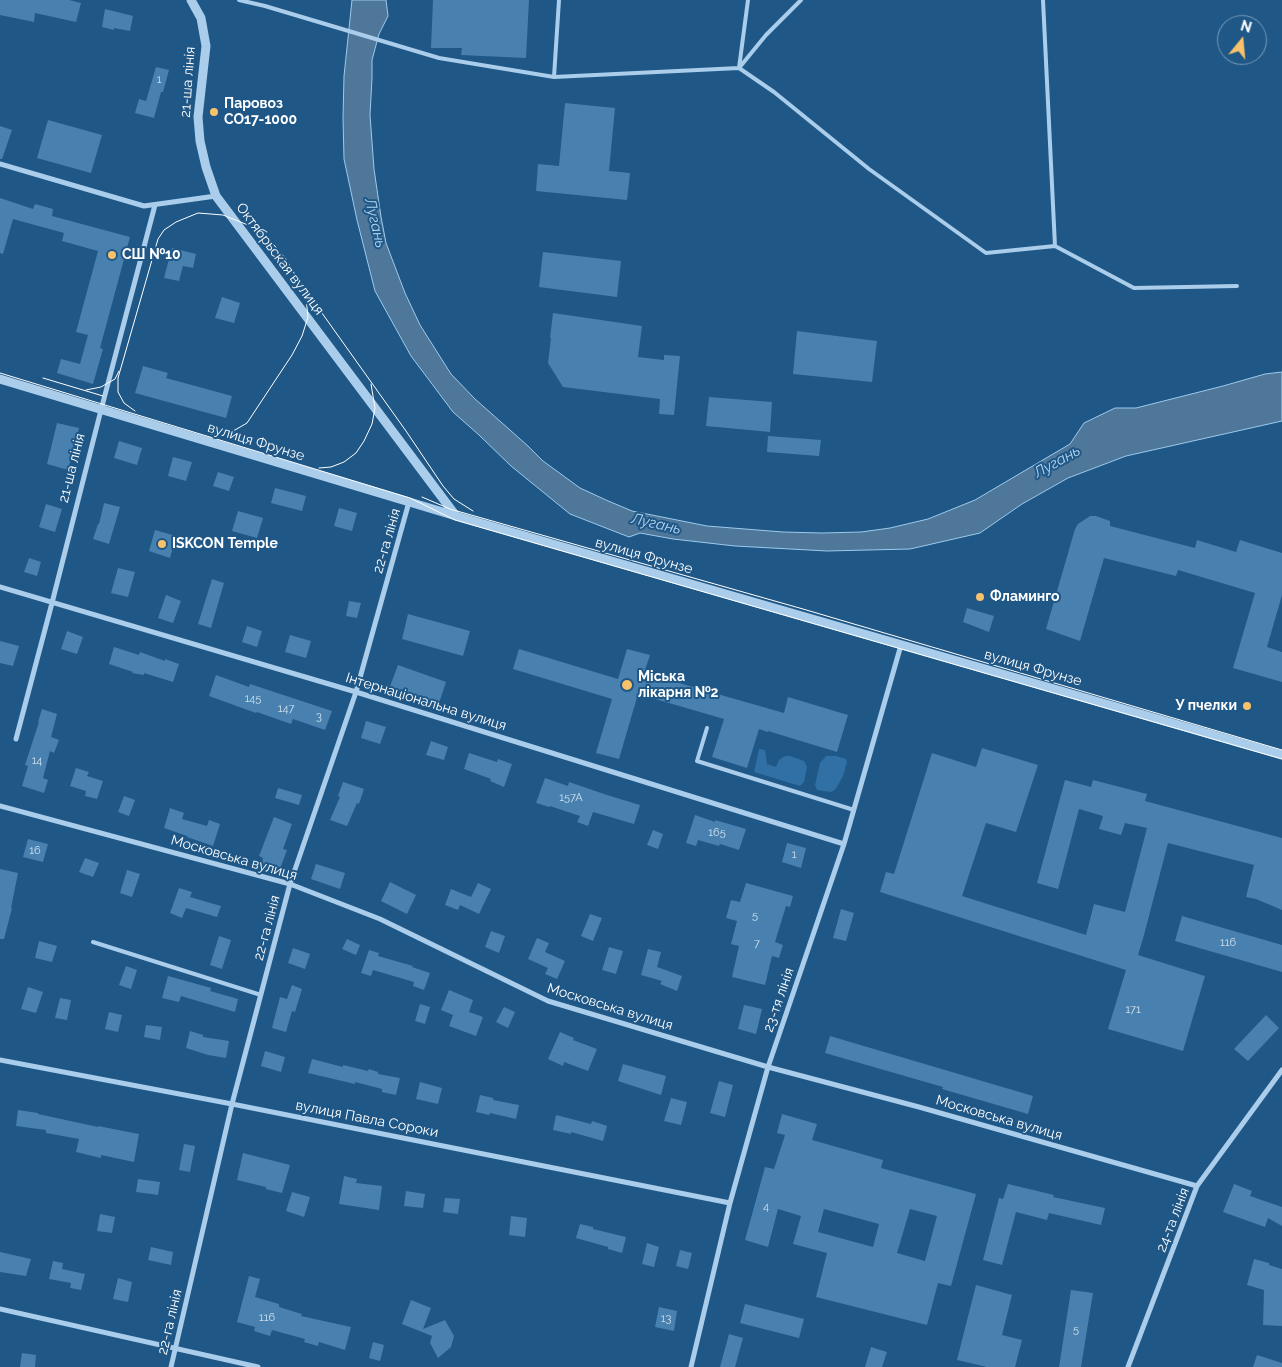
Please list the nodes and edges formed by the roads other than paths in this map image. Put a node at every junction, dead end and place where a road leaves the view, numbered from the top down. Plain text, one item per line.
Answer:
1 (191, 0) edge
2 (239, 0) edge
3 (558, 0) edge
4 (748, 0) edge
5 (801, 0) edge
6 (1043, 0) edge
7 (739, 68) junction
8 (554, 77) junction
9 (0, 164) edge
10 (216, 196) junction
11 (155, 204) junction
12 (1055, 246) junction
13 (1237, 286) dead end
14 (0, 380) edge
15 (101, 410) junction
16 (409, 502) junction
17 (456, 516) junction
18 (0, 587) edge
19 (52, 603) junction
20 (901, 645) junction
21 (356, 692) junction
22 (707, 728) dead end
23 (16, 738) dead end
24 (1282, 755) edge
25 (0, 806) edge
26 (854, 810) junction
27 (844, 844) junction
28 (290, 884) junction
29 (93, 942) dead end
30 (261, 995) junction
31 (0, 1060) edge
32 (768, 1067) junction
33 (1282, 1070) edge
34 (232, 1104) junction
35 (1198, 1186) junction
36 (730, 1203) junction
37 (0, 1309) edge
38 (176, 1349) junction
39 (171, 1367) edge
40 (258, 1367) edge
41 (691, 1367) edge
42 (1128, 1367) edge

1 - 10 street, 21-ша лінія
2 - 8 lane
3 - 8 lane
4 - 7 lane
5 - 7 lane
6 - 12 lane
7 - 8 lane
7 - 12 lane
9 - 11 street
10 - 11 street
10 - 17 street, Октябрьская вулиця
11 - 15 street, 21-ша лінія
12 - 13 lane
14 - 15 street, вулиця Фрунзе
15 - 16 street, вулиця Фрунзе
15 - 19 street, 21-ша лінія
16 - 17 street, вулиця Фрунзе
16 - 21 street, 22-га лінія
17 - 20 street, вулиця Фрунзе
18 - 19 street, Інтернаціональна вулиця
19 - 21 street, Інтернаціональна вулиця
19 - 23 street, 21-ша лінія
20 - 24 street, вулиця Фрунзе
20 - 26 street, 23-тя лінія
21 - 27 street, Інтернаціональна вулиця
21 - 28 street, 22-га лінія
22 - 26 lane
25 - 28 street, Московська вулиця
26 - 27 street, 23-тя лінія
27 - 32 street, 23-тя лінія
28 - 30 street, 22-га лінія
28 - 32 street, Московська вулиця
29 - 30 lane
30 - 34 street, 22-га лінія
31 - 34 street, вулиця Павла Сороки
32 - 35 street, Московська вулиця
32 - 36 street, 23-тя лінія
33 - 35 street, 24-та лінія
34 - 36 street, вулиця Павла Сороки
34 - 38 street, 22-га лінія
35 - 42 street, 24-та лінія
36 - 41 street, 23-тя лінія
37 - 38 street
38 - 39 street, 22-га лінія
38 - 40 street

